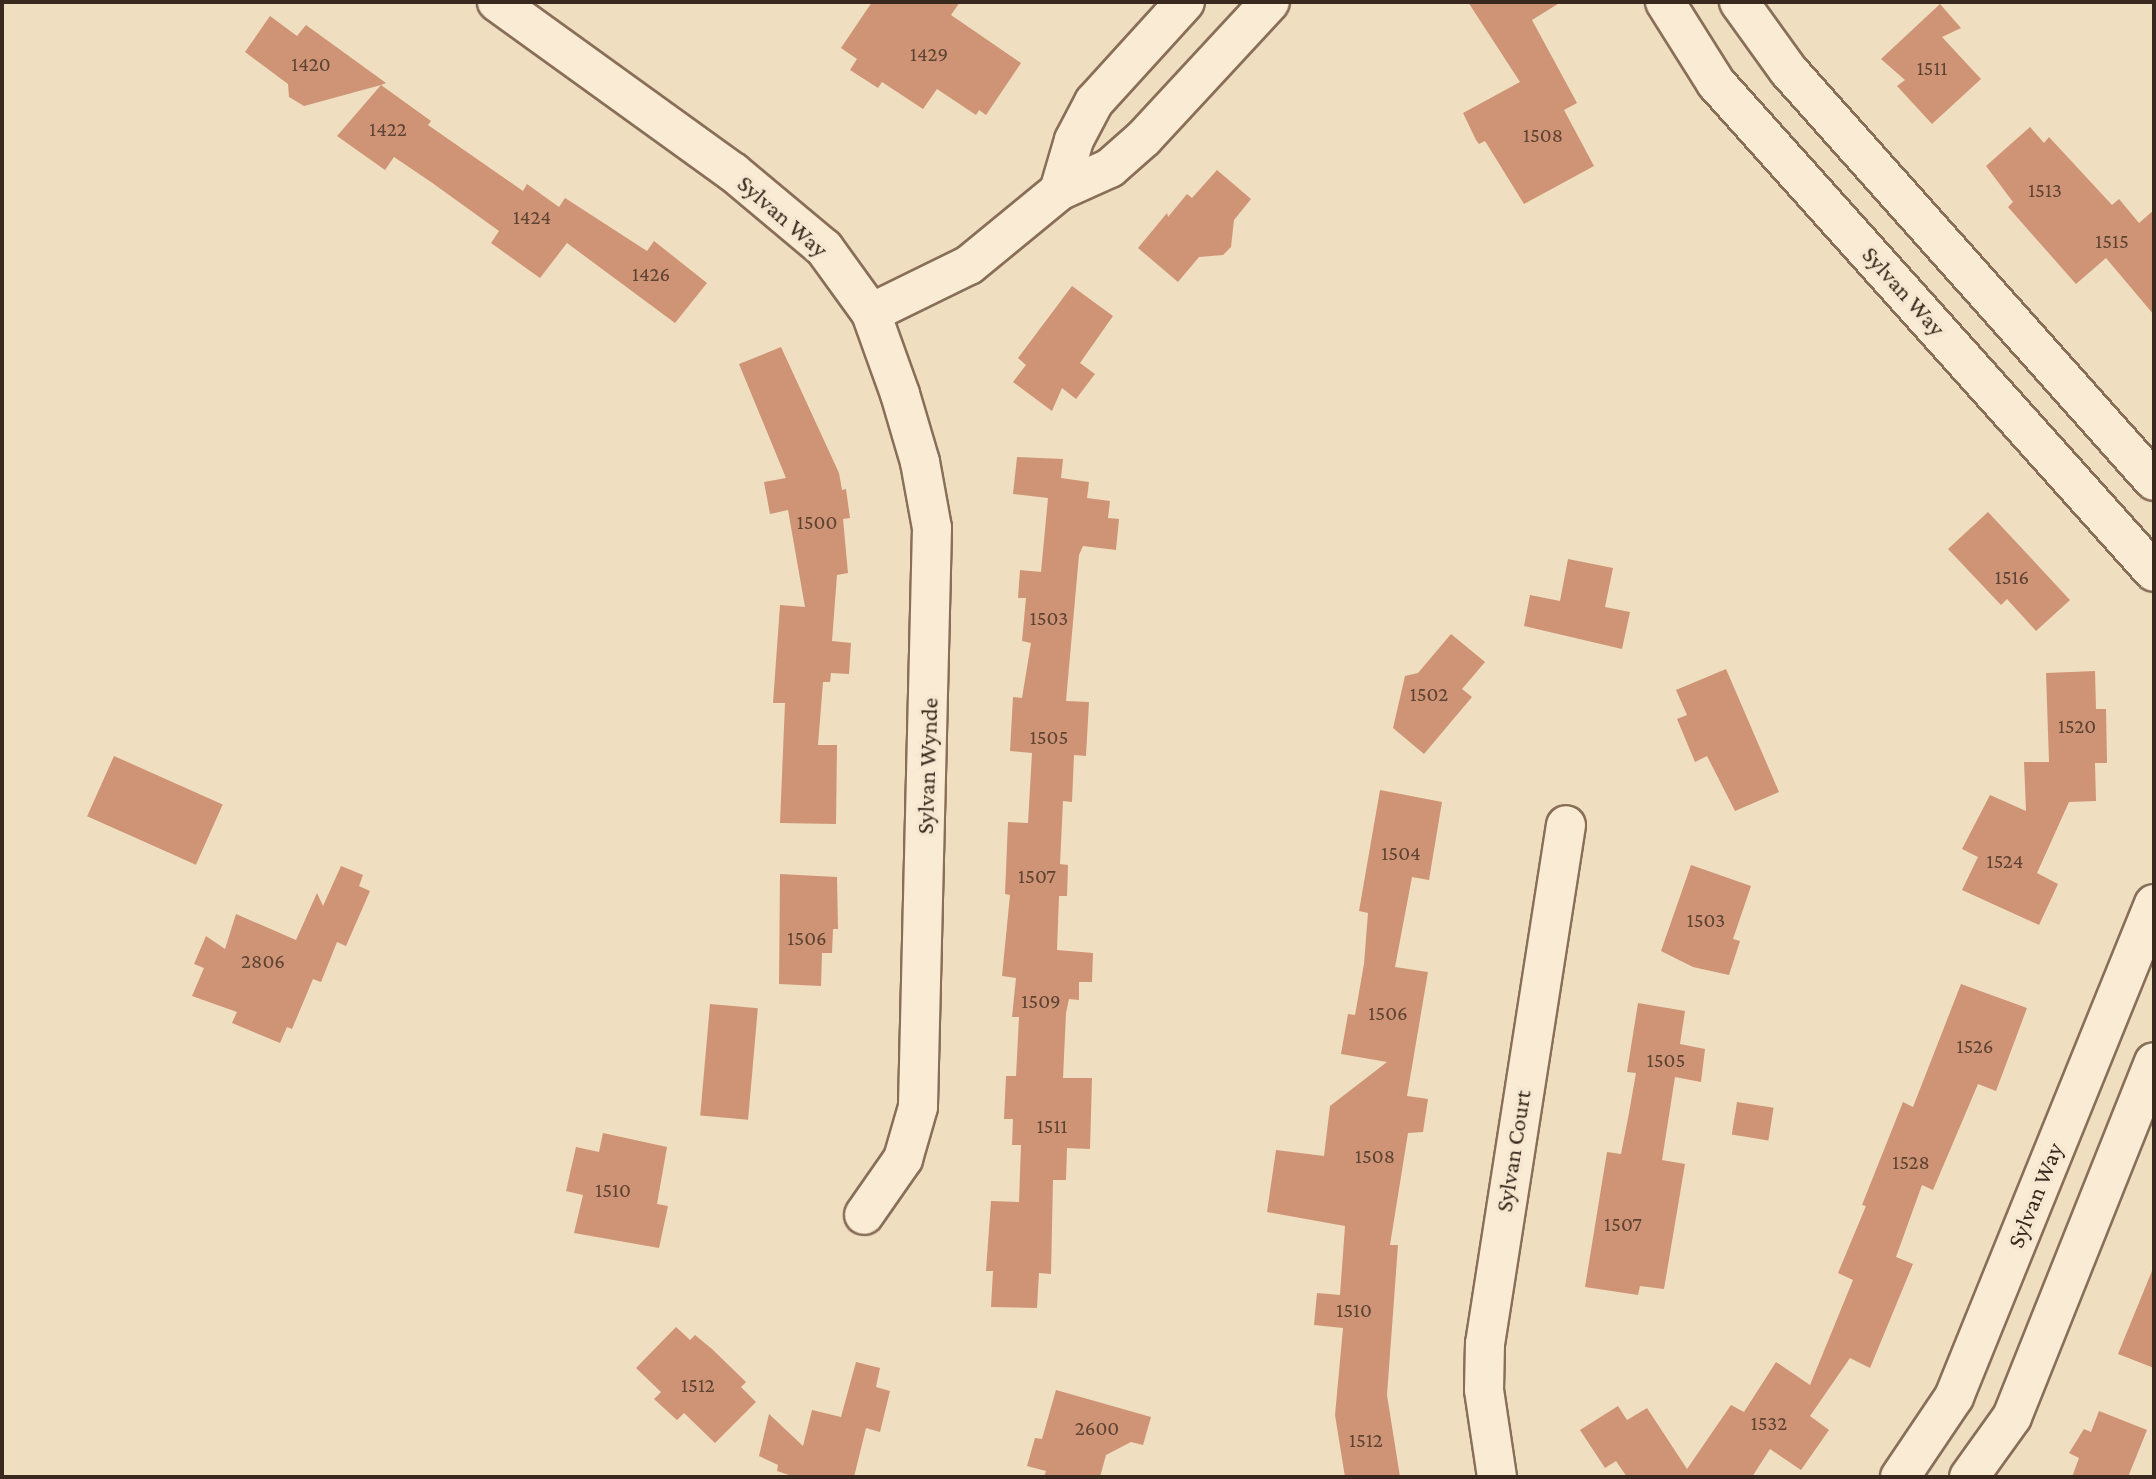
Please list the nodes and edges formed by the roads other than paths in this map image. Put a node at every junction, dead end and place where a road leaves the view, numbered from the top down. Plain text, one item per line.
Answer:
1 (497, 2) edge
2 (1185, 2) edge
3 (1270, 2) edge
4 (1665, 2) edge
5 (1739, 2) edge
6 (1059, 191) junction
7 (871, 313) junction
8 (2154, 481) edge
9 (2154, 572) edge
10 (1566, 825) dead end
11 (2154, 904) edge
12 (2154, 1062) edge
13 (864, 1214) dead end
14 (1984, 1320) junction
15 (2038, 1345) junction
16 (1497, 1477) edge
17 (1900, 1477) edge
18 (1969, 1477) edge

1 - 7 street, Sylvan Way
2 - 6 street
3 - 6 street
4 - 9 street, Sylvan Way
5 - 8 street
6 - 7 street
7 - 13 street, Sylvan Wynde
10 - 16 street, Sylvan Court
11 - 14 street, Sylvan Way
12 - 15 street
14 - 15 street
14 - 17 street, Sylvan Way
15 - 18 street

